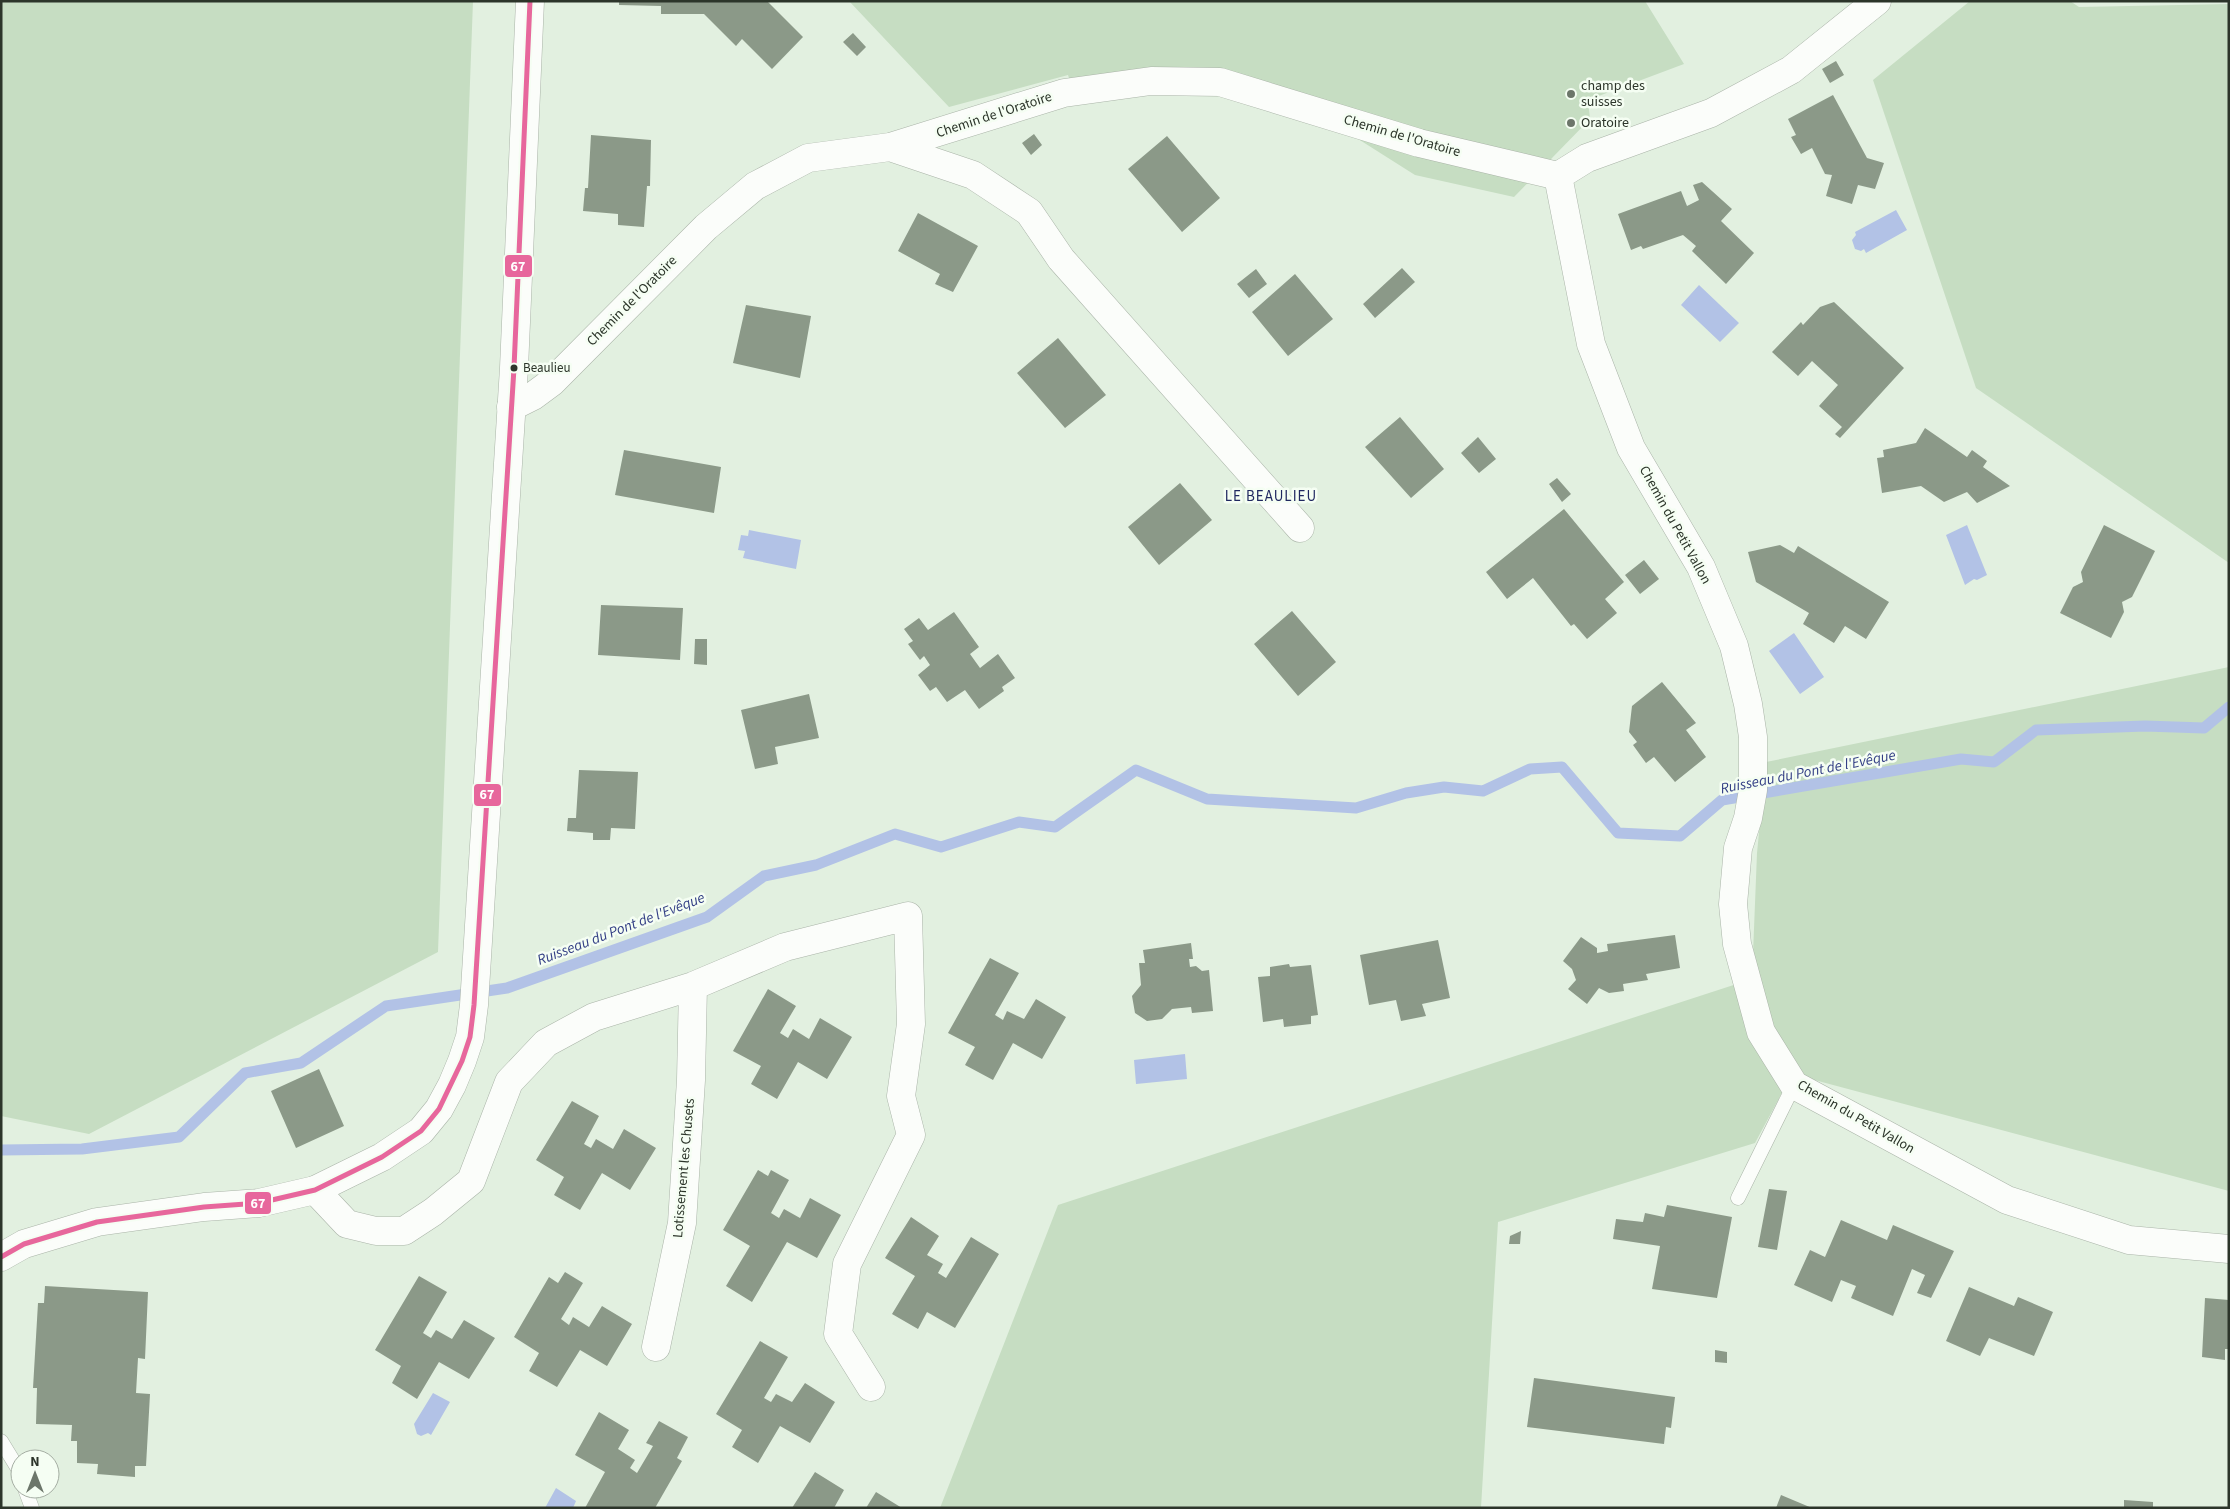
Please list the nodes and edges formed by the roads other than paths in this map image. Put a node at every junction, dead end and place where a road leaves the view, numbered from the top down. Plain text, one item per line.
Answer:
1 (530, 1) edge
2 (1877, 1) edge
3 (890, 147) junction
4 (1558, 176) junction
5 (511, 407) junction
6 (1300, 528) dead end
7 (693, 986) junction
8 (1794, 1085) junction
9 (314, 1190) junction
10 (1738, 1198) dead end
11 (2229, 1249) edge
12 (1, 1257) edge
13 (656, 1347) dead end
14 (871, 1387) dead end
15 (1, 1441) edge
16 (10, 1456) edge

1 - 5 street
2 - 4 street
3 - 4 street, Chemin de l'Oratoire
3 - 5 street, Chemin de l'Oratoire
3 - 6 street, Chemin de l'Oratoire
4 - 8 street, Chemin du Petit Vallon
5 - 9 street
7 - 9 street
7 - 13 street, Lotissement les Chusets
7 - 14 street
8 - 10 lane
8 - 11 street, Chemin du Petit Vallon
9 - 12 street
15 - 16 lane

